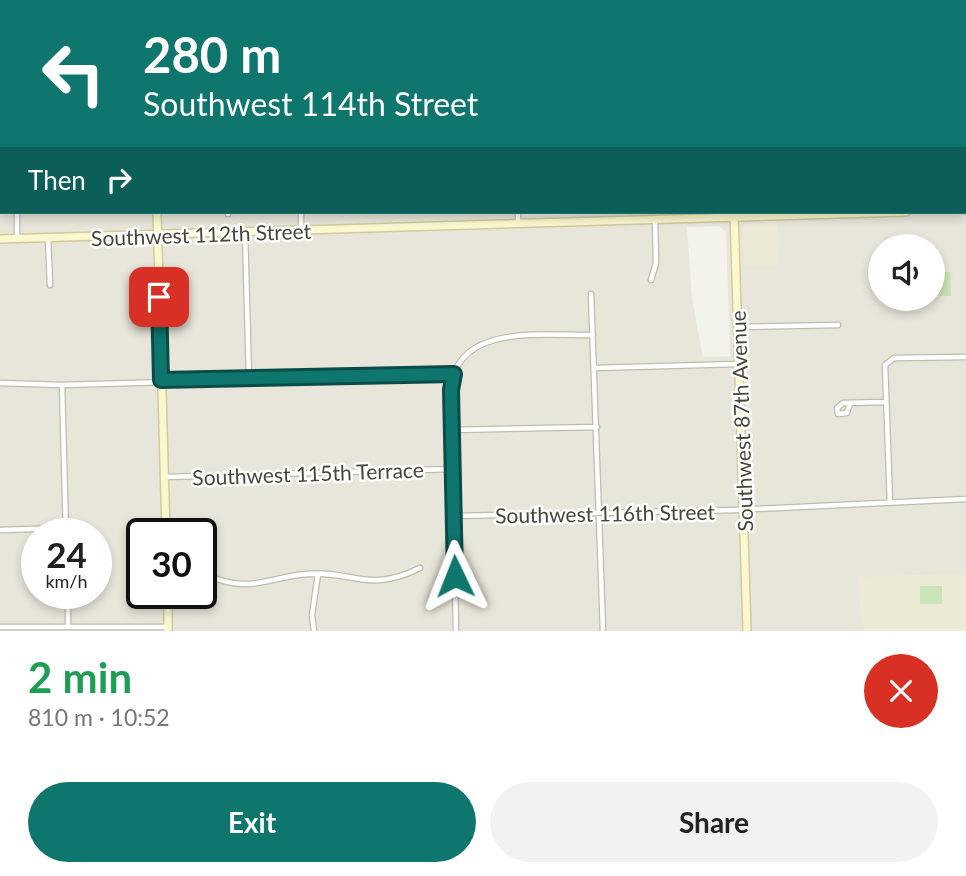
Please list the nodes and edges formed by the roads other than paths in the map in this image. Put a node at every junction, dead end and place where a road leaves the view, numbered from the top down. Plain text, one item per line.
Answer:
1 (17, 214) edge
2 (157, 214) edge
3 (301, 214) edge
4 (517, 214) edge
5 (791, 214) edge
6 (687, 215) edge
7 (734, 215) edge
8 (655, 220) junction
9 (518, 224) junction
10 (302, 231) junction
11 (245, 232) junction
12 (157, 235) junction
13 (48, 238) junction
14 (0, 239) edge
15 (18, 239) junction
16 (651, 280) dead end
17 (50, 285) dead end
18 (591, 294) dead end
19 (838, 325) dead end
20 (738, 327) junction
21 (593, 335) junction
22 (966, 356) edge
23 (739, 363) junction
24 (594, 368) junction
25 (454, 374) junction
26 (249, 378) junction
27 (161, 380) junction
28 (0, 383) edge
29 (62, 385) junction
30 (885, 402) junction
31 (850, 403) dead end
32 (597, 427) junction
33 (452, 430) junction
34 (453, 469) junction
35 (164, 477) junction
36 (966, 499) edge
37 (890, 503) junction
38 (743, 510) junction
39 (600, 513) junction
40 (453, 516) junction
41 (66, 518) edge
42 (165, 518) edge
43 (0, 530) edge
44 (21, 530) edge
45 (420, 569) dead end
46 (318, 574) junction
47 (217, 578) edge
48 (68, 609) edge
49 (168, 609) edge
50 (68, 625) junction
51 (0, 627) edge
52 (168, 629) edge
53 (314, 631) edge
54 (456, 631) edge
55 (603, 631) edge
56 (747, 631) edge

1 - 15 street
2 - 12 main road
3 - 10 street
4 - 9 street
5 - 7 main road, Southwest 112th Street
6 - 7 main road, Southwest 112th Street
6 - 8 main road, Southwest 112th Street
7 - 20 main road, Southwest 87th Avenue
8 - 9 main road, Southwest 112th Street
8 - 16 street
9 - 10 main road, Southwest 112th Street
10 - 11 main road, Southwest 112th Street
11 - 12 main road, Southwest 112th Street
11 - 26 street
12 - 13 main road, Southwest 112th Street
12 - 27 main road
13 - 15 main road, Southwest 112th Street
13 - 17 street
14 - 15 main road, Southwest 112th Street
18 - 21 street
19 - 20 street
20 - 23 main road, Southwest 87th Avenue
21 - 24 street
21 - 25 street
22 - 30 street
23 - 24 street
23 - 38 main road, Southwest 87th Avenue
24 - 32 street
25 - 26 street
25 - 33 street
26 - 27 street
27 - 29 street
27 - 35 main road
28 - 29 street
29 - 41 street
30 - 31 street
30 - 37 street
32 - 33 street
32 - 39 street
33 - 34 street
34 - 35 street, Southwest 115th Terrace
34 - 40 street
35 - 42 main road
36 - 37 street, Southwest 116th Street
37 - 38 street, Southwest 116th Street
38 - 39 street, Southwest 116th Street
38 - 56 main road, Southwest 87th Avenue
39 - 40 street, Southwest 116th Street
39 - 55 street
40 - 54 street
43 - 44 street
45 - 46 street
46 - 47 street
46 - 53 street
48 - 50 street
49 - 52 main road
50 - 51 street
50 - 52 street

